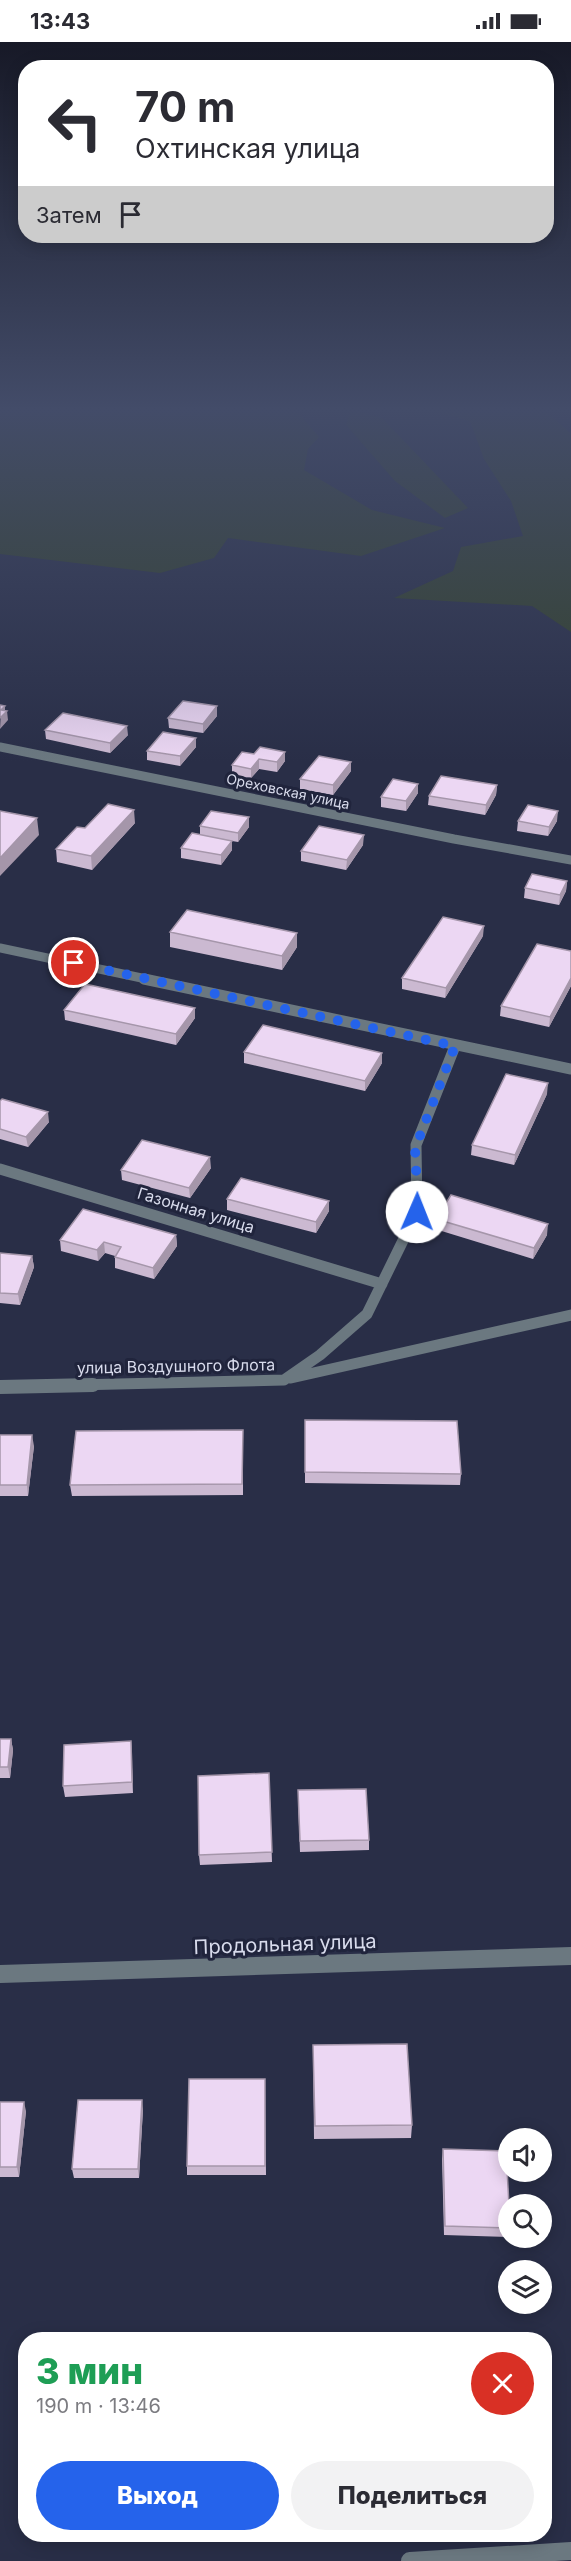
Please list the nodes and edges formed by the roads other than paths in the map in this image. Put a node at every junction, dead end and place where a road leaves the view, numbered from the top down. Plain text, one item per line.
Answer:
1 (0, 747) edge
2 (571, 860) edge
3 (0, 948) edge
4 (455, 1046) junction
5 (571, 1069) edge
6 (0, 1169) edge
7 (382, 1284) junction
8 (571, 1315) edge
9 (284, 1380) junction
10 (0, 1387) edge
11 (571, 1956) edge
12 (0, 1974) edge
13 (571, 2552) edge
14 (410, 2561) edge

1 - 2 street, Ореховская улица
3 - 4 street
4 - 5 street
4 - 7 street, улица Воздушного Флота
6 - 7 street, Газонная улица
7 - 9 street, улица Воздушного Флота
8 - 9 street
9 - 10 street, улица Воздушного Флота
11 - 12 street, Продольная улица
13 - 14 street

